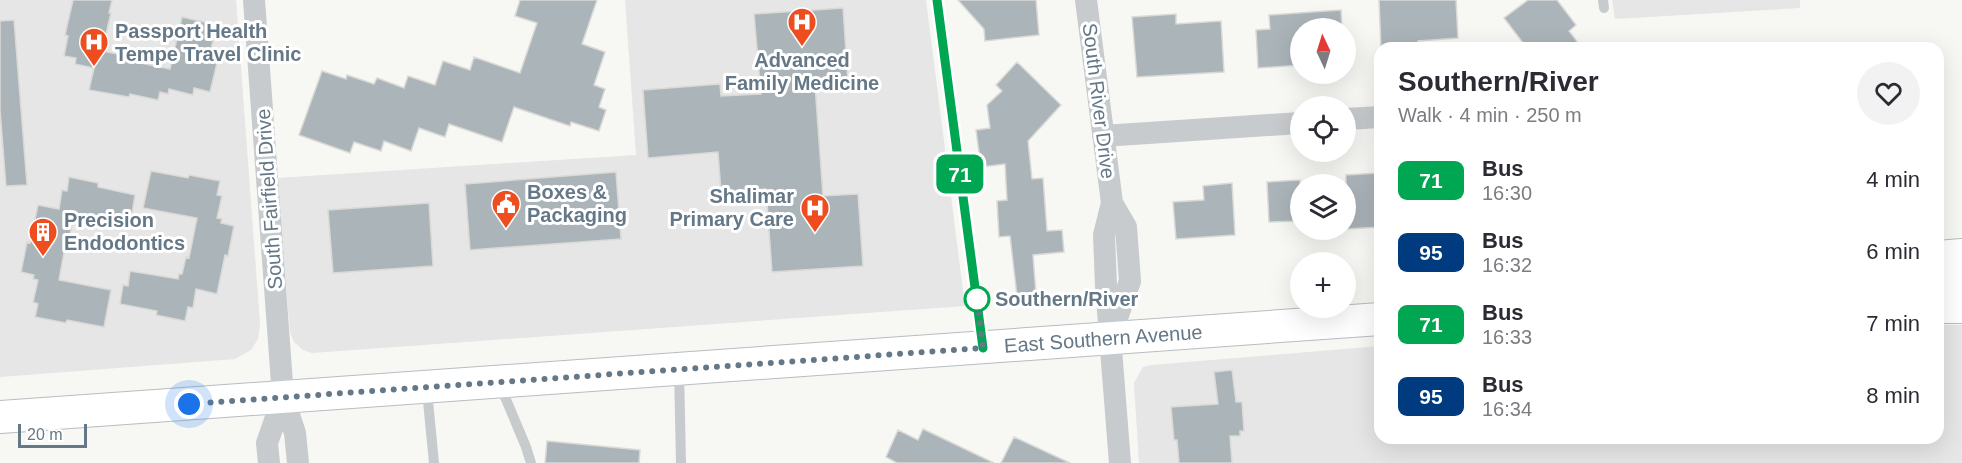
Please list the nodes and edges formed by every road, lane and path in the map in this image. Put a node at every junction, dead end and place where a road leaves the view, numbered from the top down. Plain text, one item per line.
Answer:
1 (254, 0) edge
2 (937, 0) edge
3 (1086, 0) edge
4 (1374, 118) edge
5 (1356, 119) edge
6 (1290, 124) edge
7 (1103, 136) junction
8 (1962, 255) edge
9 (1944, 256) edge
10 (1962, 280) edge
11 (1944, 282) edge
12 (1944, 307) edge
13 (1962, 307) edge
14 (1374, 319) edge
15 (1110, 338) junction
16 (983, 348) junction
17 (679, 370) junction
18 (499, 382) junction
19 (427, 387) junction
20 (283, 397) junction
21 (0, 417) edge
22 (269, 463) edge
23 (298, 463) edge
24 (434, 463) edge
25 (531, 463) edge
26 (681, 463) edge
27 (1120, 463) edge

1 - 20 street, South Fairfield Drive
2 - 16 lane
3 - 7 street, South River Drive
4 - 5 street
6 - 7 street
7 - 15 street, South River Drive
8 - 9 main road
10 - 11 main road
12 - 13 main road
14 - 15 main road, East Southern Avenue
15 - 16 main road, East Southern Avenue
15 - 27 street, South River Drive
16 - 17 main road, East Southern Avenue
17 - 18 main road, East Southern Avenue
17 - 26 lane
18 - 19 main road, East Southern Avenue
18 - 25 lane
19 - 20 main road, East Southern Avenue
19 - 24 lane
20 - 21 main road, East Southern Avenue
20 - 22 street, South Fairfield Drive
20 - 23 street, South Fairfield Drive

